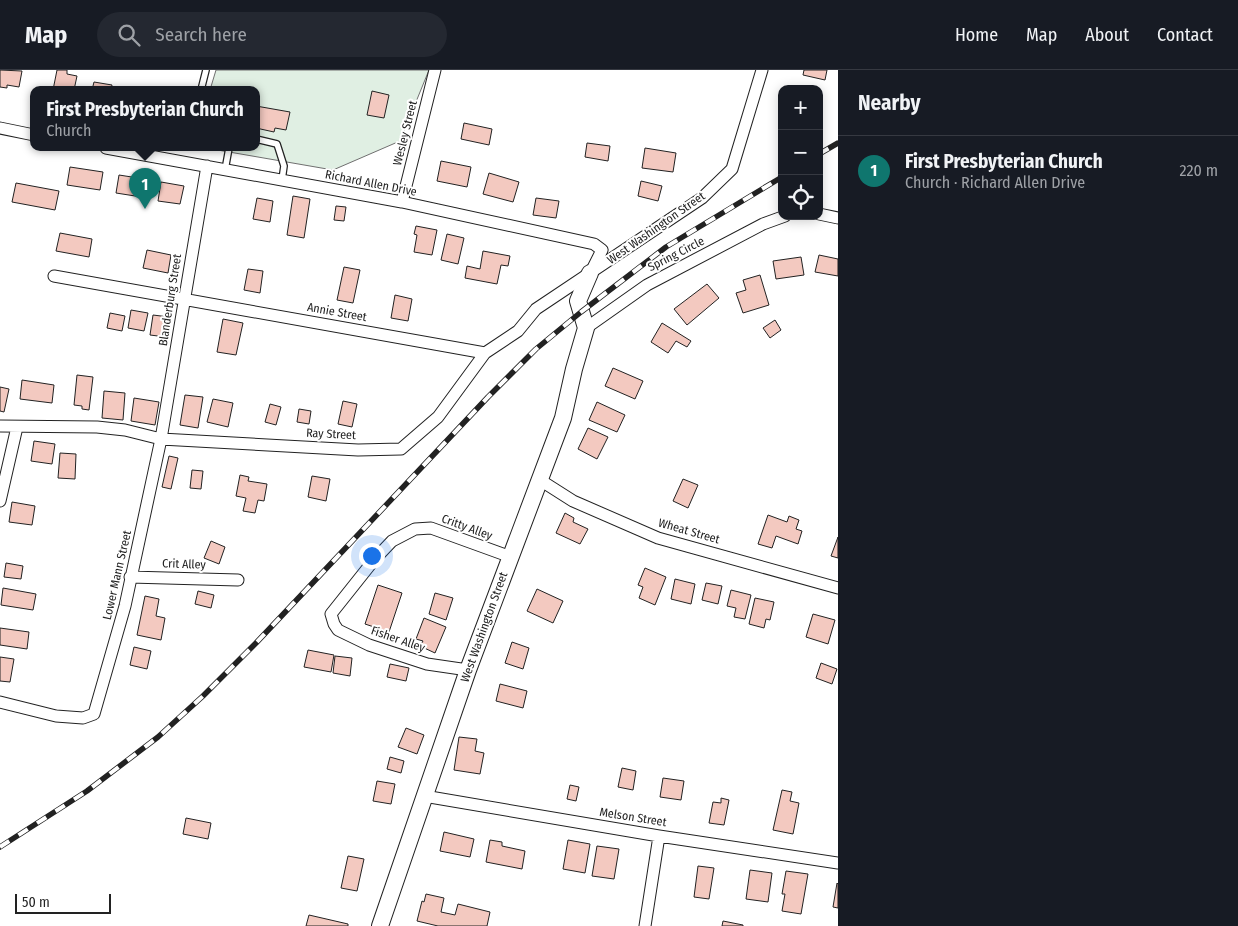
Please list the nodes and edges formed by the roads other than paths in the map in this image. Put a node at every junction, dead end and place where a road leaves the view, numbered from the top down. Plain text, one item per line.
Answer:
1 (206, 70) edge
2 (435, 70) edge
3 (762, 70) edge
4 (202, 86) edge
5 (0, 128) edge
6 (30, 133) edge
7 (260, 140) edge
8 (123, 151) edge
9 (228, 151) edge
10 (207, 166) junction
11 (225, 170) junction
12 (282, 180) junction
13 (402, 202) junction
14 (823, 215) edge
15 (778, 218) edge
16 (838, 218) edge
17 (590, 274) junction
18 (54, 276) dead end
19 (184, 299) junction
20 (586, 328) junction
21 (485, 353) junction
22 (0, 426) edge
23 (17, 427) junction
24 (161, 439) junction
25 (540, 480) junction
26 (0, 501) edge
27 (510, 557) junction
28 (130, 576) junction
29 (238, 580) dead end
30 (838, 588) edge
31 (332, 614) joint
32 (468, 670) junction
33 (0, 702) edge
34 (424, 796) junction
35 (659, 836) junction
36 (838, 863) edge
37 (381, 926) edge
38 (645, 926) edge

1 - 4 lane
2 - 13 street, Wesley Street
3 - 17 street, West Washington Street
5 - 6 street
7 - 12 lane
8 - 10 street, Richard Allen Drive
9 - 11 lane
10 - 11 street, Richard Allen Drive
10 - 19 street, Blanderburg Street
11 - 12 street, Richard Allen Drive
12 - 13 street, Richard Allen Drive
13 - 17 street, Richard Allen Drive
14 - 16 street
15 - 20 street, Spring Circle
17 - 20 street
17 - 21 street, Ray Street
18 - 19 street, Annie Street
19 - 21 street, Annie Street
19 - 24 street, Blanderburg Street
20 - 25 street, West Washington Street
21 - 24 street, Ray Street
22 - 23 street, Ray Street
23 - 24 street, Ray Street
23 - 26 street
24 - 28 street, Lower Mann Street
25 - 27 street, West Washington Street
25 - 30 street, Wheat Street
27 - 31 street, Critty Alley
27 - 32 street, West Washington Street
28 - 29 street, Crit Alley
28 - 33 street, Lower Mann Street
31 - 32 street, Fisher Alley
32 - 34 street, West Washington Street
34 - 35 street, Melson Street
34 - 37 street, West Washington Street
35 - 36 street, Melson Street
35 - 38 street

